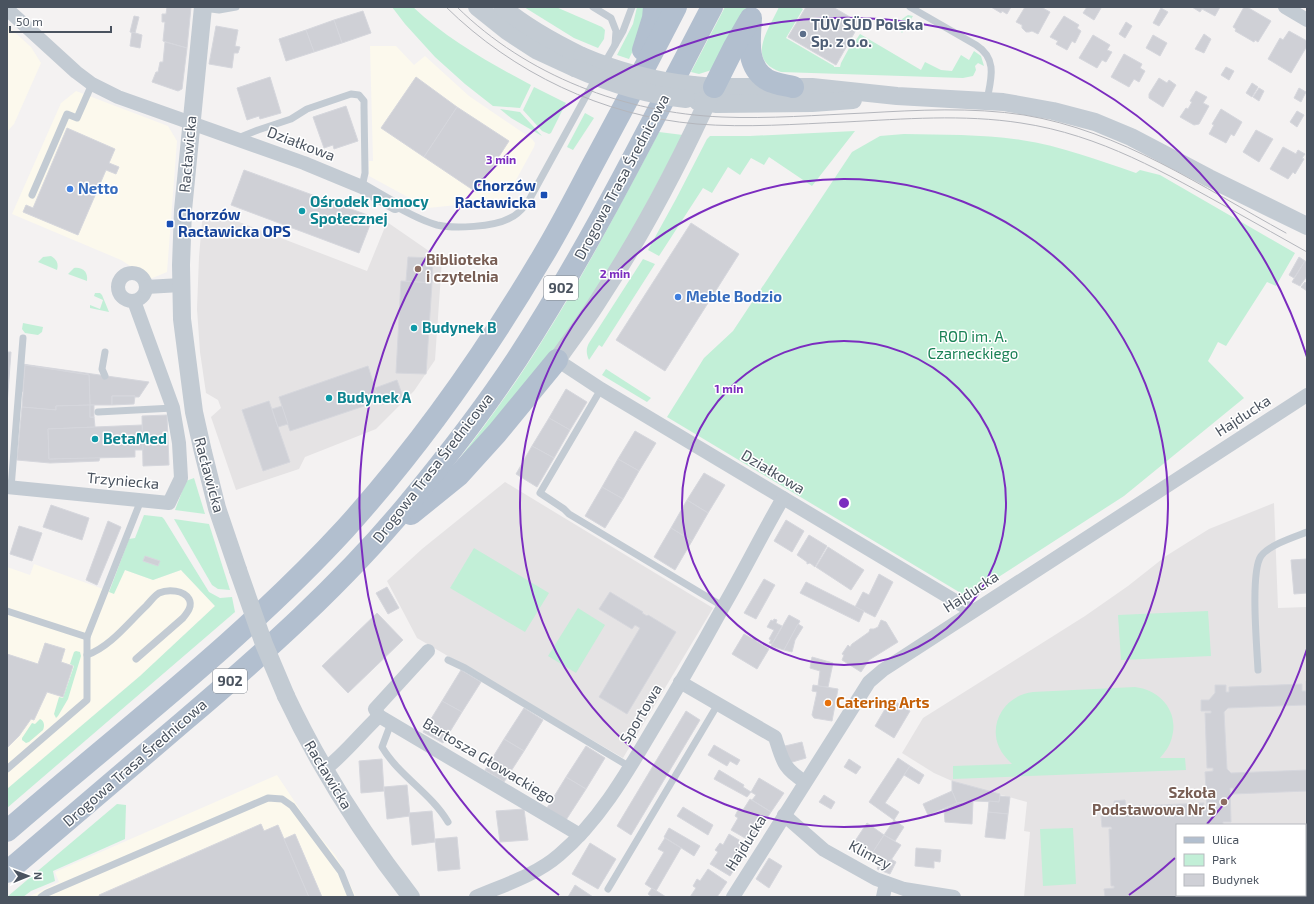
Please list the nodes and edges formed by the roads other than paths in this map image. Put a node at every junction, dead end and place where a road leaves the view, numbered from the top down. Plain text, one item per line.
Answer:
1 (236, 7) edge
2 (477, 7) edge
3 (502, 7) edge
4 (593, 7) edge
5 (632, 7) edge
6 (654, 7) edge
7 (676, 7) edge
8 (712, 7) edge
9 (910, 7) edge
10 (1285, 7) edge
11 (203, 8) edge
12 (7, 9) edge
13 (754, 12) edge
14 (1307, 20) edge
15 (615, 45) junction
16 (578, 62) junction
17 (92, 84) junction
18 (793, 87) junction
19 (700, 94) junction
20 (897, 96) junction
21 (628, 98) junction
22 (987, 101) junction
23 (191, 122) junction
24 (238, 138) junction
25 (362, 187) junction
26 (32, 195) dead end
27 (395, 206) joint
28 (1307, 226) edge
29 (181, 285) junction
30 (146, 287) junction
31 (134, 301) junction
32 (23, 338) dead end
33 (105, 352) dead end
34 (557, 360) junction
35 (105, 376) dead end
36 (601, 389) junction
37 (1307, 395) edge
38 (173, 408) junction
39 (98, 412) dead end
40 (9, 487) edge
41 (783, 498) junction
42 (141, 500) junction
43 (1307, 532) edge
44 (373, 544) junction
45 (724, 607) junction
46 (7, 611) edge
47 (972, 611) junction
48 (87, 637) junction
49 (428, 651) dead end
50 (87, 655) junction
51 (136, 659) dead end
52 (448, 660) dead end
53 (1258, 670) dead end
54 (680, 682) junction
55 (718, 704) junction
56 (385, 719) junction
57 (630, 768) junction
58 (7, 769) edge
59 (324, 770) junction
60 (805, 782) junction
61 (784, 815) junction
62 (448, 822) dead end
63 (9, 828) edge
64 (580, 835) junction
65 (7, 872) edge
66 (886, 883) junction
67 (608, 889) dead end
68 (947, 896) edge
69 (41, 897) edge
70 (352, 897) edge
71 (412, 897) edge
72 (476, 897) edge
73 (733, 897) edge
74 (883, 897) edge

1 - 11 lane
2 - 16 street
3 - 16 street
4 - 15 lane
5 - 15 lane
6 - 21 main road
7 - 21 main road, Drogowa Trasa Średnicowa / 902
8 - 44 main road, Drogowa Trasa Średnicowa / 902
9 - 22 lane
10 - 14 street
11 - 23 street, Racławicka
12 - 17 street, Działkowa
13 - 18 main road
13 - 19 main road
15 - 27 lane
16 - 19 street, bridge
17 - 23 street, Działkowa
17 - 26 lane
18 - 19 street
18 - 20 street
19 - 20 street
19 - 34 street
20 - 22 street
21 - 63 main road, Drogowa Trasa Średnicowa / 902
22 - 28 street
23 - 24 street, Działkowa
23 - 29 street, Racławicka
24 - 25 street, Działkowa
24 - 25 lane
25 - 27 street, Działkowa
29 - 30 street
29 - 59 street, Racławicka, bridge
30 - 31 street
30 - 31 street
31 - 38 street, Trzyniecka
32 - 40 lane
33 - 35 lane
34 - 36 street, Działkowa
34 - 44 main road
36 - 41 street, Działkowa
36 - 45 lane
37 - 47 street, Hajducka
38 - 39 lane
38 - 42 street, Trzyniecka
40 - 42 street, Trzyniecka
41 - 45 street, Sportowa
41 - 47 street, Działkowa
42 - 48 lane
43 - 53 lane
44 - 65 main road, Drogowa Trasa Średnicowa / 902
45 - 54 street, Sportowa
46 - 48 lane
47 - 60 street, Hajducka
48 - 50 lane
49 - 56 street
50 - 51 lane
50 - 58 lane
52 - 57 lane
54 - 55 street
54 - 57 street, Sportowa
55 - 60 street
55 - 67 lane
56 - 59 street
56 - 62 lane
56 - 64 street, Bartosza Głowackiego
57 - 64 street, Sportowa
59 - 71 street, Racławicka
60 - 61 street, Hajducka
61 - 66 street, Klimzy
61 - 73 street, Hajducka
64 - 72 street, Sportowa
66 - 68 street, Klimzy
66 - 74 street
69 - 70 lane

